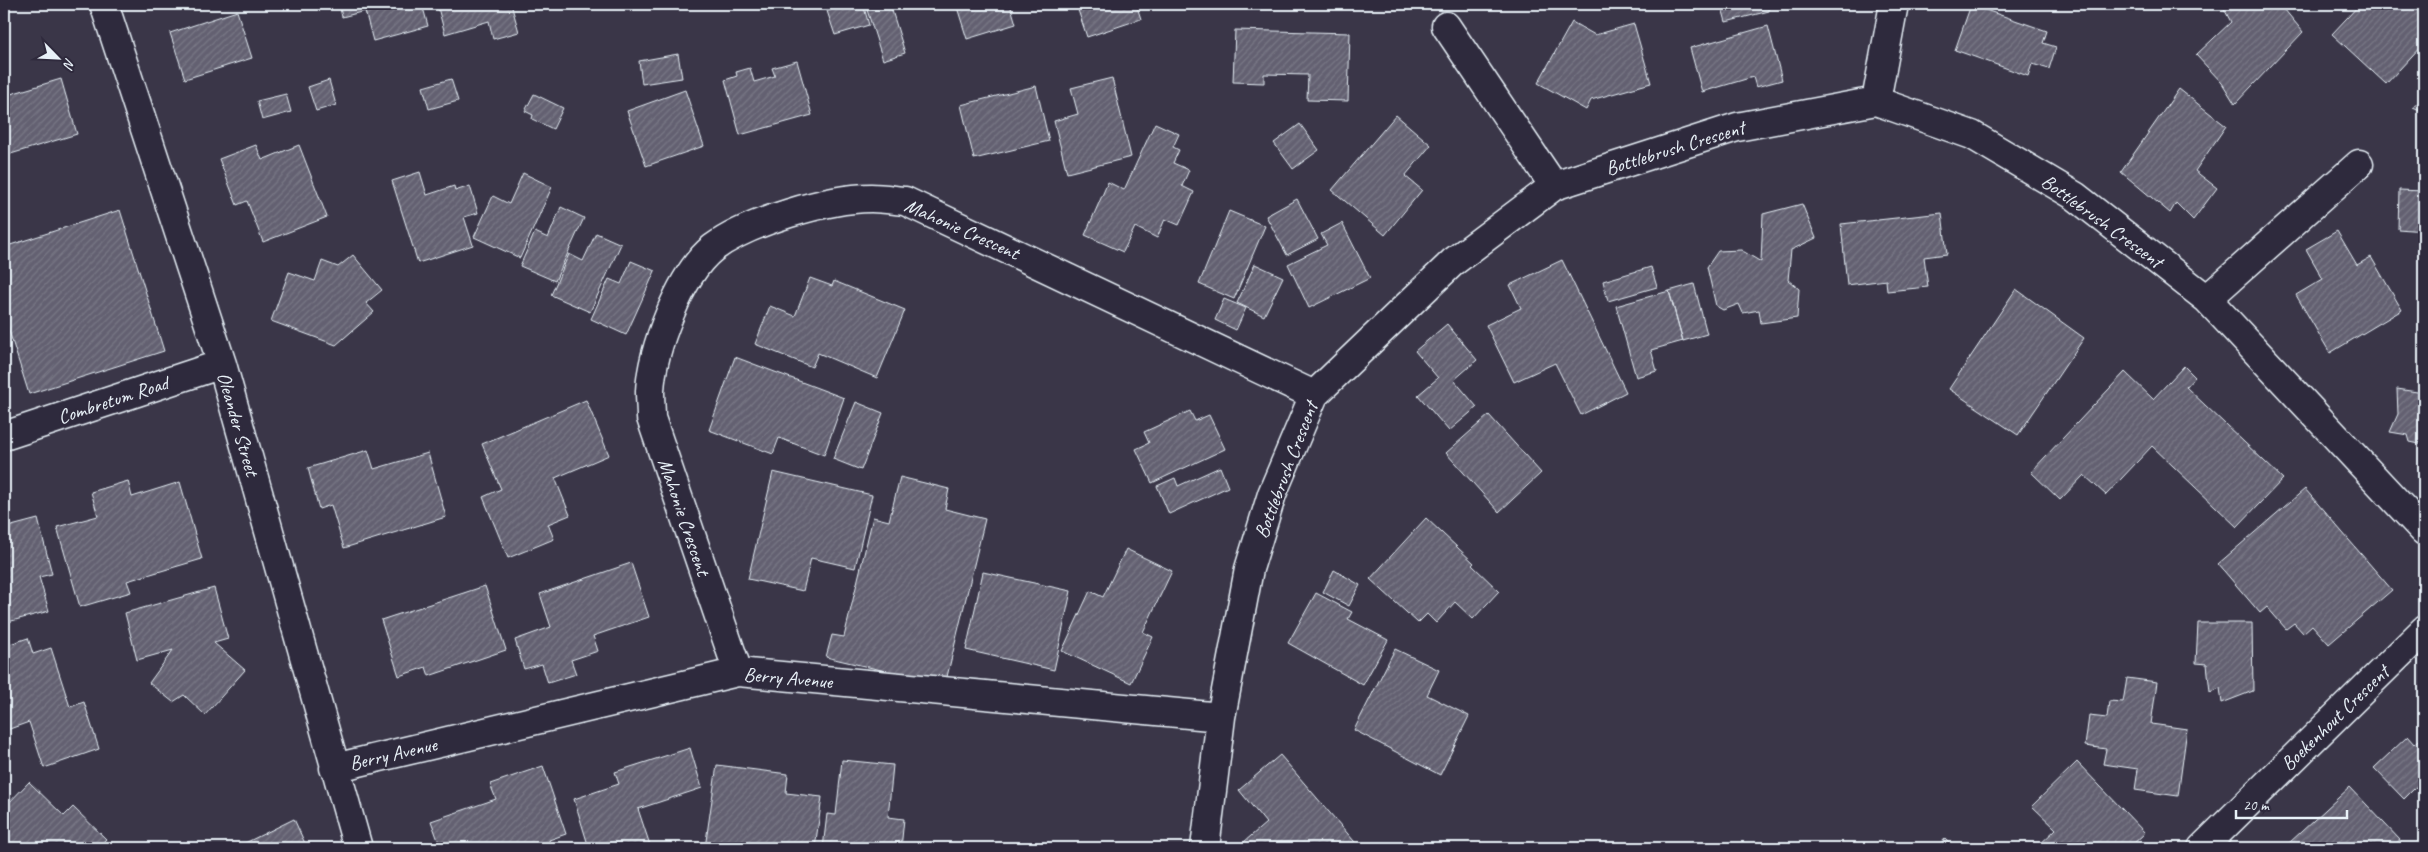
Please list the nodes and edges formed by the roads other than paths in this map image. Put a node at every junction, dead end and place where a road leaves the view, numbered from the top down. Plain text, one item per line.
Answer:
1 (104, 4) edge
2 (1894, 4) edge
3 (1446, 26) dead end
4 (1876, 101) junction
5 (2358, 164) dead end
6 (1554, 186) junction
7 (2207, 299) junction
8 (222, 364) junction
9 (1314, 395) junction
10 (4, 436) edge
11 (2424, 532) edge
12 (2424, 630) edge
13 (738, 672) junction
14 (1221, 717) junction
15 (334, 768) junction
16 (358, 848) edge
17 (1205, 848) edge
18 (2202, 848) edge

1 - 8 street, Oleander Street
2 - 4 street
3 - 6 street
4 - 6 street, Bottlebrush Crescent
4 - 7 street, Bottlebrush Crescent
5 - 7 street
6 - 9 street, Bottlebrush Crescent
7 - 11 street, Bottlebrush Crescent
8 - 10 street, Combretum Road
8 - 15 street, Oleander Street
9 - 13 street, Mahonie Crescent
9 - 14 street, Bottlebrush Crescent
12 - 18 street, Boekenhout Crescent
13 - 14 street, Berry Avenue
13 - 15 street, Berry Avenue
14 - 17 street, Bottlebrush Crescent
15 - 16 street, Oleander Street

